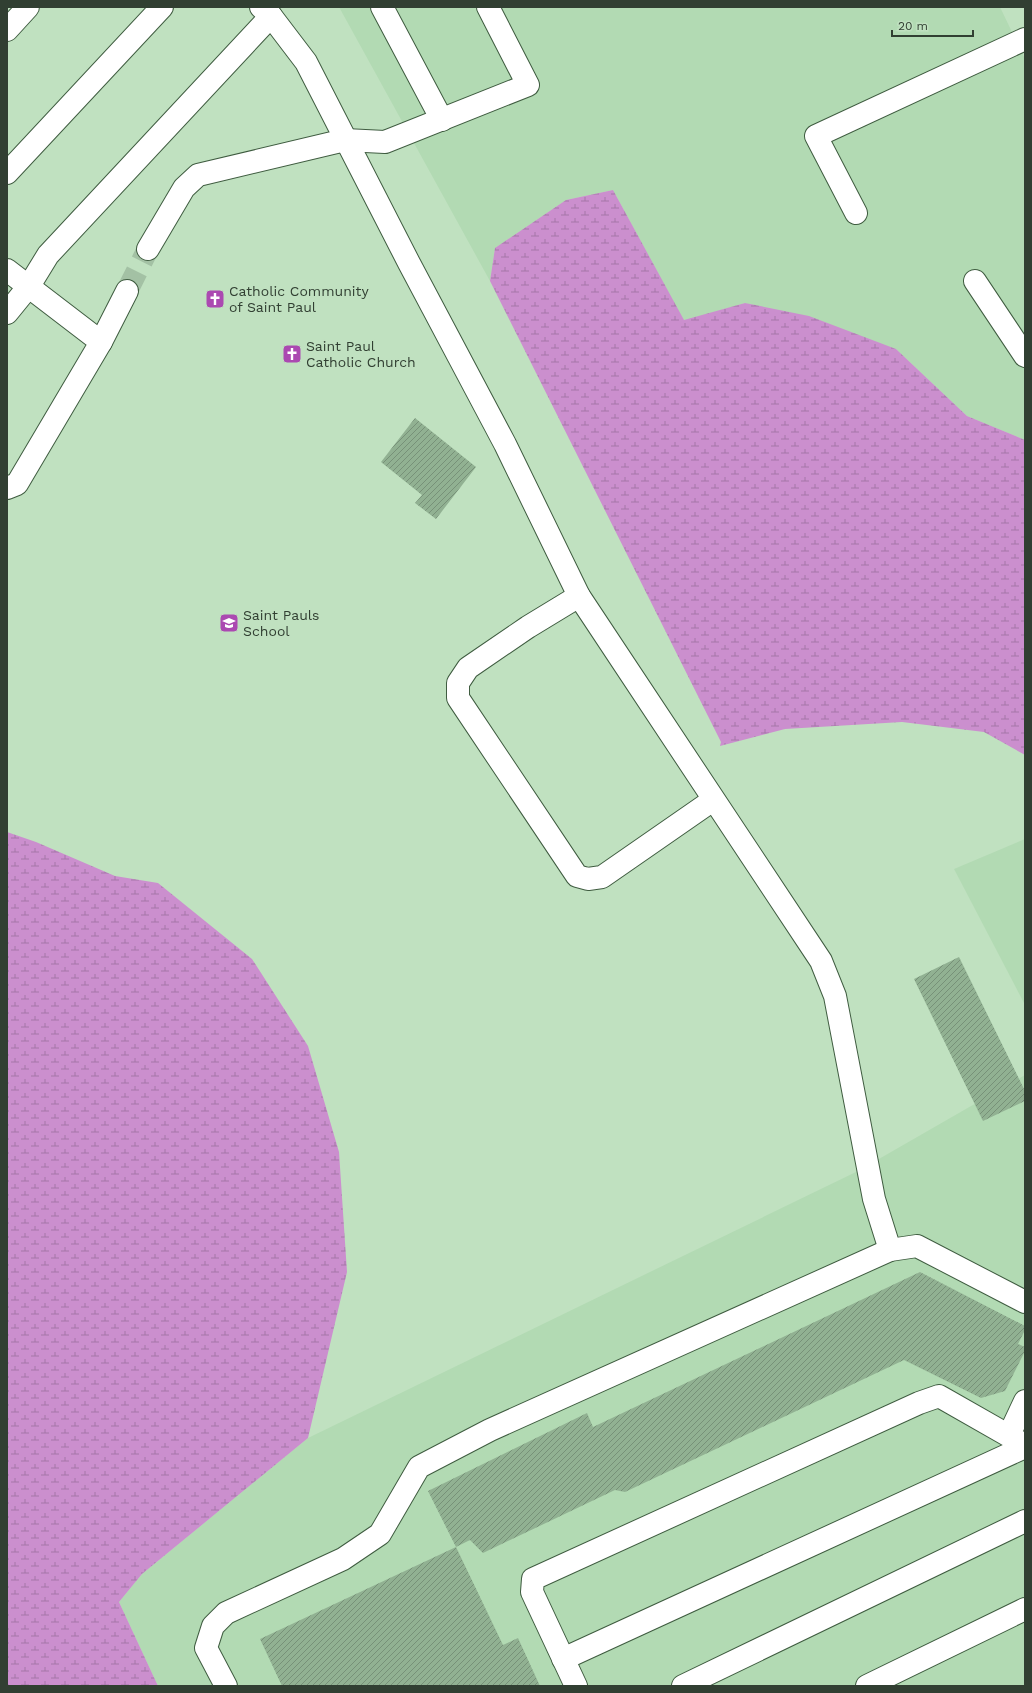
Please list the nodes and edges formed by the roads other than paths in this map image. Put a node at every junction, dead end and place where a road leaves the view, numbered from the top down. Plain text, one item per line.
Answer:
1 (28, 7) edge
2 (162, 7) edge
3 (382, 7) edge
4 (488, 7) edge
5 (266, 12) edge
6 (7, 30) edge
7 (1025, 39) edge
8 (442, 120) junction
9 (345, 140) junction
10 (7, 173) edge
11 (856, 213) dead end
12 (148, 249) tunnel mouth
13 (7, 270) edge
14 (975, 281) dead end
15 (30, 286) junction
16 (127, 291) tunnel mouth
17 (7, 313) edge
18 (101, 342) junction
19 (1025, 356) edge
20 (7, 488) edge
21 (579, 596) junction
22 (713, 800) junction
23 (890, 1250) junction
24 (1025, 1302) edge
25 (1025, 1401) edge
26 (1020, 1442) edge
27 (1025, 1522) edge
28 (1025, 1609) edge
29 (563, 1659) junction
30 (226, 1686) edge
31 (576, 1686) edge
32 (684, 1686) edge
33 (867, 1686) edge

1 - 6 street
2 - 10 street
3 - 8 street
4 - 8 street
5 - 9 street
5 - 15 street
7 - 11 street
8 - 9 street
9 - 12 street
9 - 21 street
13 - 15 street
14 - 19 street
15 - 17 street
15 - 18 street
16 - 18 street
18 - 20 street
21 - 22 street
21 - 22 street
22 - 23 street
23 - 24 street
23 - 30 street
25 - 26 street
26 - 29 street
26 - 29 street
27 - 32 street
28 - 33 street
29 - 31 street

